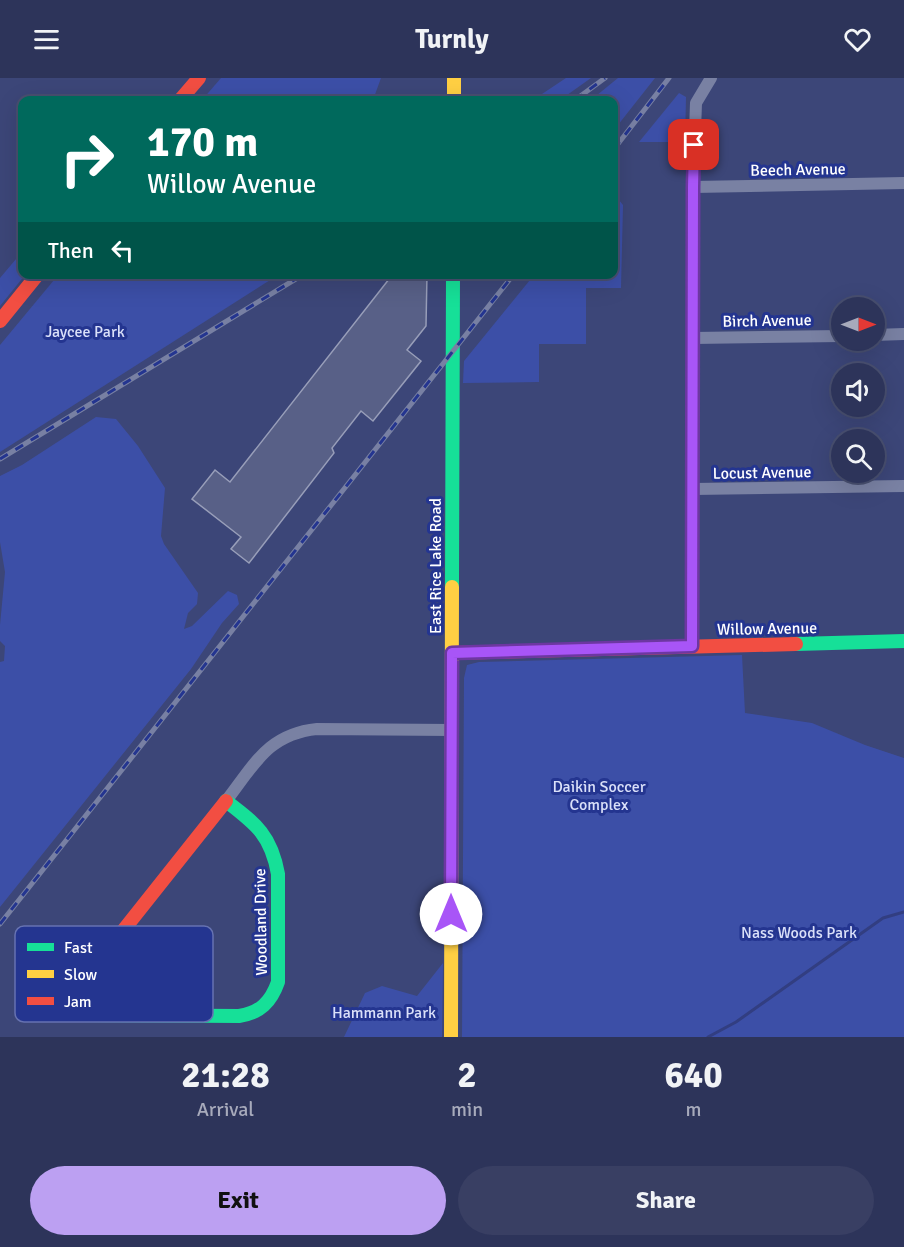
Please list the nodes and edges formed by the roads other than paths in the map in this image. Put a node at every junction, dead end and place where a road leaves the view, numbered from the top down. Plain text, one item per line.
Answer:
1 (199, 78) edge
2 (454, 78) edge
3 (711, 78) edge
4 (183, 96) edge
5 (454, 96) edge
6 (904, 183) edge
7 (693, 187) junction
8 (34, 279) edge
9 (453, 279) edge
10 (0, 321) edge
11 (904, 334) edge
12 (885, 335) edge
13 (831, 336) edge
14 (693, 338) junction
15 (904, 486) edge
16 (693, 489) junction
17 (904, 641) edge
18 (692, 646) junction
19 (452, 653) junction
20 (452, 730) junction
21 (226, 801) junction
22 (127, 926) edge
23 (213, 1015) edge
24 (451, 1037) edge

1 - 4 street
2 - 5 street
3 - 7 street
6 - 7 street, Beech Avenue
7 - 14 street
8 - 10 street
9 - 19 street, East Rice Lake Road
11 - 12 street
13 - 14 street, Birch Avenue
14 - 16 street
15 - 16 street, Locust Avenue
16 - 18 street
17 - 18 street, Willow Avenue
18 - 19 street, Willow Avenue
19 - 20 street, East Rice Lake Road
20 - 21 street, Woodland Drive
20 - 24 street, East Rice Lake Road
21 - 22 street, Woodland Drive
21 - 23 street, Woodland Drive

